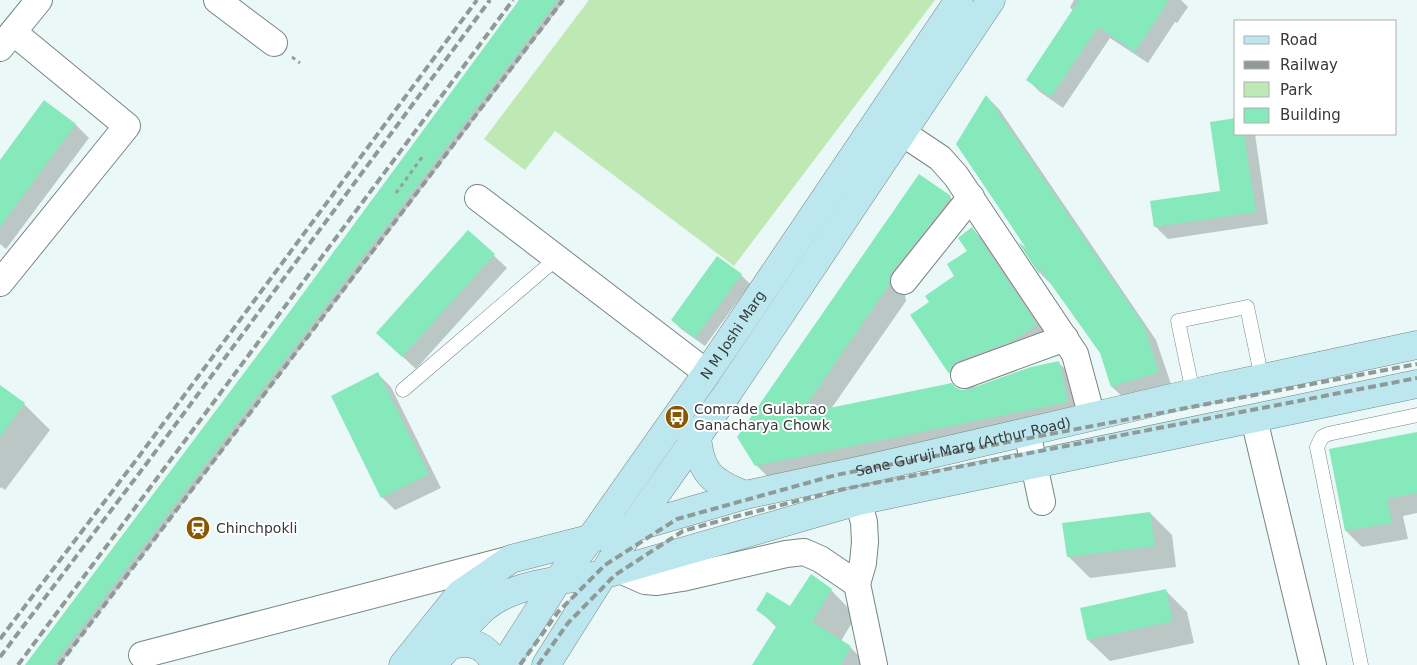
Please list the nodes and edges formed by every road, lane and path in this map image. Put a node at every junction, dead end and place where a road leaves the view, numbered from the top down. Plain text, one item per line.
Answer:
1 (39, 0) edge
2 (217, 0) edge
3 (959, 0) edge
4 (991, 0) edge
5 (6, 40) edge
6 (274, 43) dead end
7 (891, 125) junction
8 (423, 156) dead end
9 (396, 193) dead end
10 (971, 197) junction
11 (478, 198) dead end
12 (557, 258) junction
13 (904, 281) dead end
14 (0, 283) edge
15 (1065, 338) junction
16 (1417, 346) edge
17 (707, 373) junction
18 (964, 375) dead end
19 (1270, 377) junction
20 (1417, 384) edge
21 (403, 390) dead end
22 (1193, 393) junction
23 (1285, 412) junction
24 (1417, 415) edge
25 (1092, 417) junction
26 (1254, 418) junction
27 (674, 420) junction
28 (1027, 432) junction
29 (697, 436) junction
30 (958, 448) junction
31 (1033, 464) junction
32 (965, 478) junction
33 (745, 495) junction
34 (858, 501) junction
35 (1042, 502) dead end
36 (632, 528) junction
37 (591, 538) junction
38 (510, 559) junction
39 (611, 572) junction
40 (558, 580) junction
41 (857, 584) junction
42 (142, 655) dead end
43 (441, 655) edge
44 (403, 665) edge
45 (495, 665) edge
46 (504, 665) edge
47 (546, 665) edge
48 (874, 665) edge
49 (1313, 665) edge
50 (1361, 665) edge

1 - 5 street
2 - 6 street
3 - 7 main road, N M Joshi Marg
4 - 7 main road, N M Joshi Marg
5 - 14 street
7 - 10 street
7 - 17 main road, N M Joshi Marg
7 - 29 main road, N M Joshi Marg
8 - 9 path
10 - 13 street
10 - 15 street
11 - 12 street
12 - 17 street
12 - 21 lane
15 - 18 street
15 - 25 street
16 - 19 main road, Sane Guruji Marg (Arthur Road)
17 - 27 main road, N M Joshi Marg
19 - 22 main road, Sane Guruji Marg (Arthur Road)
19 - 22 lane
19 - 23 main road
20 - 23 main road
22 - 25 main road, Sane Guruji Marg (Arthur Road)
23 - 26 main road
24 - 50 lane
25 - 28 main road, Sane Guruji Marg (Arthur Road)
26 - 31 main road
26 - 49 street
27 - 29 main road
27 - 37 main road, N M Joshi Marg
28 - 30 main road, Sane Guruji Marg (Arthur Road)
28 - 31 street
29 - 33 main road
29 - 36 main road, N M Joshi Marg
30 - 32 main road
30 - 33 main road, Sane Guruji Marg (Arthur Road)
31 - 32 main road
31 - 35 street
32 - 34 main road
33 - 36 main road, Sane Guruji Marg (Arthur Road)
34 - 39 main road
34 - 41 street
36 - 37 main road, Sane Guruji Marg (Arthur Road)
36 - 39 main road, N M Joshi Marg
37 - 38 main road, Sane Guruji Marg (Arthur Road)
37 - 40 main road, N M Joshi Marg
38 - 42 street
38 - 44 main road
39 - 40 main road
39 - 41 street
39 - 47 main road, N M Joshi Marg
40 - 43 main road
40 - 46 main road, N M Joshi Marg
41 - 48 street
43 - 45 main road

